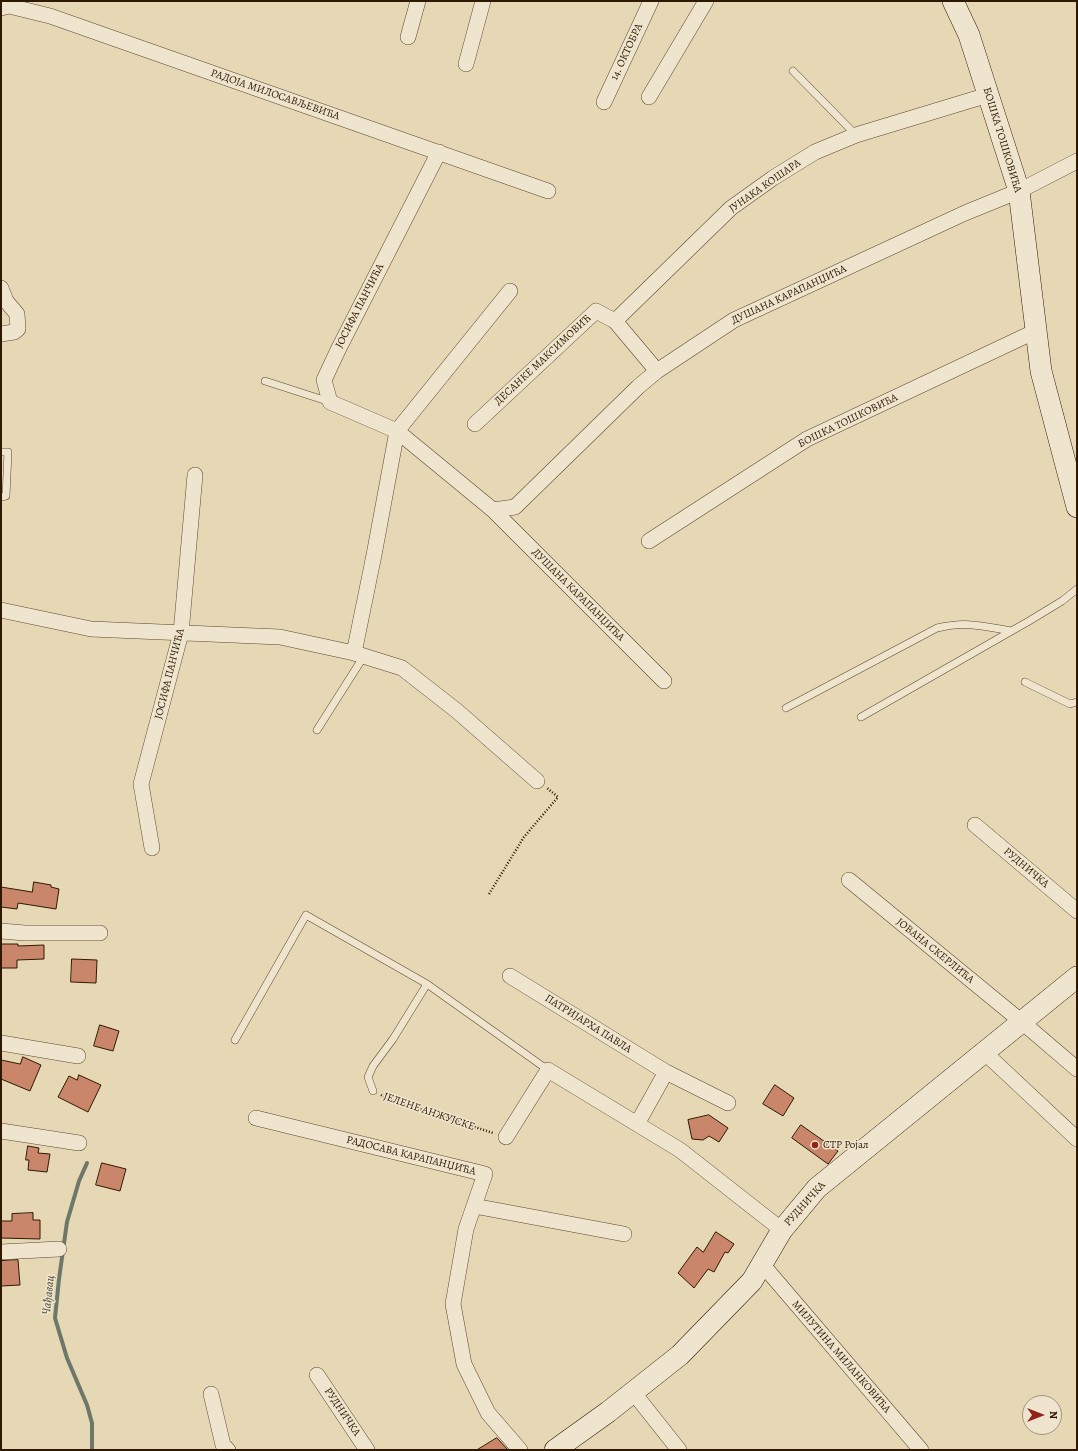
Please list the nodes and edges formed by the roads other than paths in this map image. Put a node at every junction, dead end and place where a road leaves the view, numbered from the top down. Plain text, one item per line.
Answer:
1 (418, 1) edge
2 (483, 1) edge
3 (651, 1) edge
4 (706, 1) edge
5 (953, 1) edge
6 (1, 8) edge
7 (408, 37) dead end
8 (466, 64) dead end
9 (793, 71) dead end
10 (988, 95) junction
11 (649, 97) dead end
12 (604, 102) dead end
13 (856, 135) junction
14 (439, 152) junction
15 (1077, 161) edge
16 (548, 191) dead end
17 (1019, 191) junction
18 (1, 288) edge
19 (510, 291) dead end
20 (615, 321) junction
21 (1036, 331) junction
22 (1, 334) edge
23 (657, 371) junction
24 (265, 381) dead end
25 (330, 402) junction
26 (475, 424) dead end
27 (397, 431) junction
28 (1, 452) edge
29 (196, 475) dead end
30 (1, 497) edge
31 (1077, 507) edge
32 (493, 510) junction
33 (649, 540) dead end
34 (1077, 589) edge
35 (1, 610) edge
36 (1011, 631) junction
37 (182, 633) junction
38 (359, 655) junction
39 (664, 681) dead end
40 (1025, 682) dead end
41 (1077, 702) edge
42 (786, 708) dead end
43 (861, 718) dead end
44 (317, 730) dead end
45 (538, 781) road end
46 (975, 825) dead end
47 (152, 848) dead end
48 (849, 880) dead end
49 (1077, 911) edge
50 (1, 931) edge
51 (100, 933) dead end
52 (510, 976) dead end
53 (1077, 977) edge
54 (427, 984) junction
55 (1022, 1022) junction
56 (235, 1040) dead end
57 (1, 1043) edge
58 (984, 1052) junction
59 (78, 1056) dead end
60 (1077, 1069) edge
61 (548, 1070) junction
62 (666, 1072) junction
63 (374, 1091) road end
64 (728, 1103) dead end
65 (256, 1118) dead end
66 (636, 1124) junction
67 (1, 1131) edge
68 (506, 1138) road end
69 (1077, 1139) edge
70 (79, 1143) dead end
71 (474, 1206) junction
72 (782, 1230) junction
73 (624, 1234) dead end
74 (59, 1249) dead end
75 (1, 1252) edge
76 (762, 1264) junction
77 (317, 1375) dead end
78 (633, 1392) junction
79 (211, 1394) dead end
80 (228, 1450) edge
81 (367, 1450) edge
82 (520, 1450) edge
83 (555, 1450) edge
84 (679, 1450) edge
85 (921, 1450) edge

1 - 7 street
2 - 8 street
3 - 12 street, 14. ОКТОБРА
4 - 11 street
5 - 10 street, БОШКА ТОШКОВИЋА
6 - 14 street, РАДОЈА МИЛОСАВЉЕВИЋА
9 - 13 lane
10 - 13 street, ЈУНАКА КОШАРА
10 - 17 street, БОШКА ТОШКОВИЋА
13 - 20 street, ЈУНАКА КОШАРА
14 - 16 street, РАДОЈА МИЛОСАВЉЕВИЋА
14 - 25 street, ЈОСИФА ПАНЧИЋА
15 - 17 street, ДУШАНА КАРАПАНЏИЋА
17 - 21 street, БОШКА ТОШКОВИЋА
17 - 23 street, ДУШАНА КАРАПАНЏИЋА
18 - 22 street
19 - 27 street
20 - 23 street
20 - 26 street, ДЕСАНКЕ МАКСИМОВИЋ
21 - 31 street, БОШКА ТОШКОВИЋА
21 - 33 street, БОШКА ТОШКОВИЋА
23 - 32 street, ДУШАНА КАРАПАНЏИЋА
24 - 25 lane
25 - 27 street, ДУШАНА КАРАПАНЏИЋА
27 - 32 street, ДУШАНА КАРАПАНЏИЋА
27 - 38 street
28 - 30 lane
29 - 37 street, ЈОСИФА ПАНЧИЋА
32 - 39 street, ДУШАНА КАРАПАНЏИЋА
34 - 36 lane
35 - 37 street
36 - 42 lane
36 - 43 lane
37 - 38 street
37 - 47 street, ЈОСИФА ПАНЧИЋА
38 - 44 lane
38 - 45 street
40 - 41 lane
46 - 49 street, РУДНИЧКА
48 - 55 street, ЈОВАНА СКЕРЛИЋА
50 - 51 street
52 - 62 street, ПАТРИЈАРХА ПАВЛА
53 - 55 street, РУДНИЧКА
54 - 56 lane
54 - 61 lane
54 - 63 lane, ЈЕЛЕНЕ АНЖУЈСКЕ
55 - 58 street, РУДНИЧКА
55 - 60 street, ЈОВАНА СКЕРЛИЋА
57 - 59 street
58 - 69 street
58 - 72 street, РУДНИЧКА
61 - 66 street
61 - 68 street
62 - 64 street, ПАТРИЈАРХА ПАВЛА
62 - 66 street
65 - 71 street, РАДОСАВА КАРАПАНЏИЋА
66 - 72 street
67 - 70 street
71 - 73 street
71 - 82 street, РАДОСАВА КАРАПАНЏИЋА
72 - 76 street, РУДНИЧКА
74 - 75 street
76 - 78 street, РУДНИЧКА
76 - 85 street, МИЛУТИНА МИЛАНКОВИЋА
77 - 81 street, РУДНИЧКА
78 - 83 street, РУДНИЧКА
78 - 84 street
79 - 80 street

